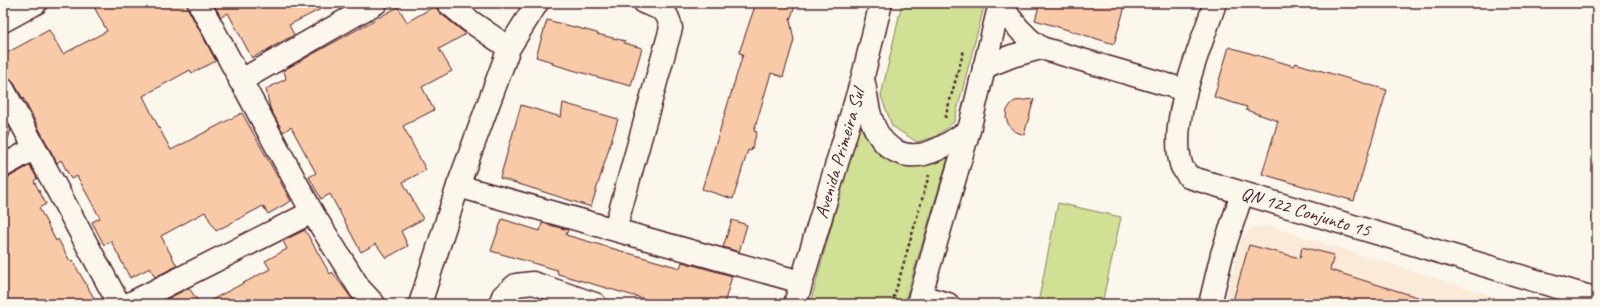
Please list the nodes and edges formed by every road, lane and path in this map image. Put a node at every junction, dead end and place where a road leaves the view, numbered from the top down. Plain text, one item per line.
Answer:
1 (36, 3) edge
2 (199, 3) edge
3 (376, 3) edge
4 (448, 3) edge
5 (537, 3) edge
6 (645, 3) edge
7 (881, 3) edge
8 (1000, 3) edge
9 (1215, 3) edge
10 (3, 21) edge
11 (509, 48) junction
12 (1041, 48) junction
13 (984, 67) junction
14 (863, 76) junction
15 (240, 81) junction
16 (3, 89) edge
17 (1185, 90) junction
18 (969, 130) junction
19 (35, 148) junction
20 (3, 166) edge
21 (458, 186) junction
22 (1242, 194) junction
23 (312, 212) junction
24 (615, 230) junction
25 (801, 282) junction
26 (1597, 299) edge
27 (919, 300) edge
28 (119, 304) edge
29 (129, 304) edge
30 (374, 304) edge
31 (420, 304) edge
32 (500, 304) edge
33 (595, 304) edge
34 (795, 304) edge
35 (948, 304) edge
36 (1210, 304) edge

1 - 10 street
2 - 15 street
3 - 15 street
4 - 11 street
5 - 11 street
6 - 24 street
7 - 14 street, Avenida Primeira Sul
8 - 12 street
8 - 13 street
9 - 17 street, QN 122 Conjunto 15
11 - 21 street
12 - 13 street
12 - 17 street
13 - 18 street
14 - 18 street
14 - 25 street, Avenida Primeira Sul
15 - 23 street
16 - 19 street
17 - 22 street, QN 122 Conjunto 15
18 - 27 street
19 - 20 street
19 - 28 street
21 - 24 street
21 - 31 street
22 - 26 street, QN 122 Conjunto 15
22 - 36 street
23 - 29 street
23 - 30 street
24 - 25 street
25 - 34 street, Avenida Primeira Sul
27 - 35 street
32 - 33 street

